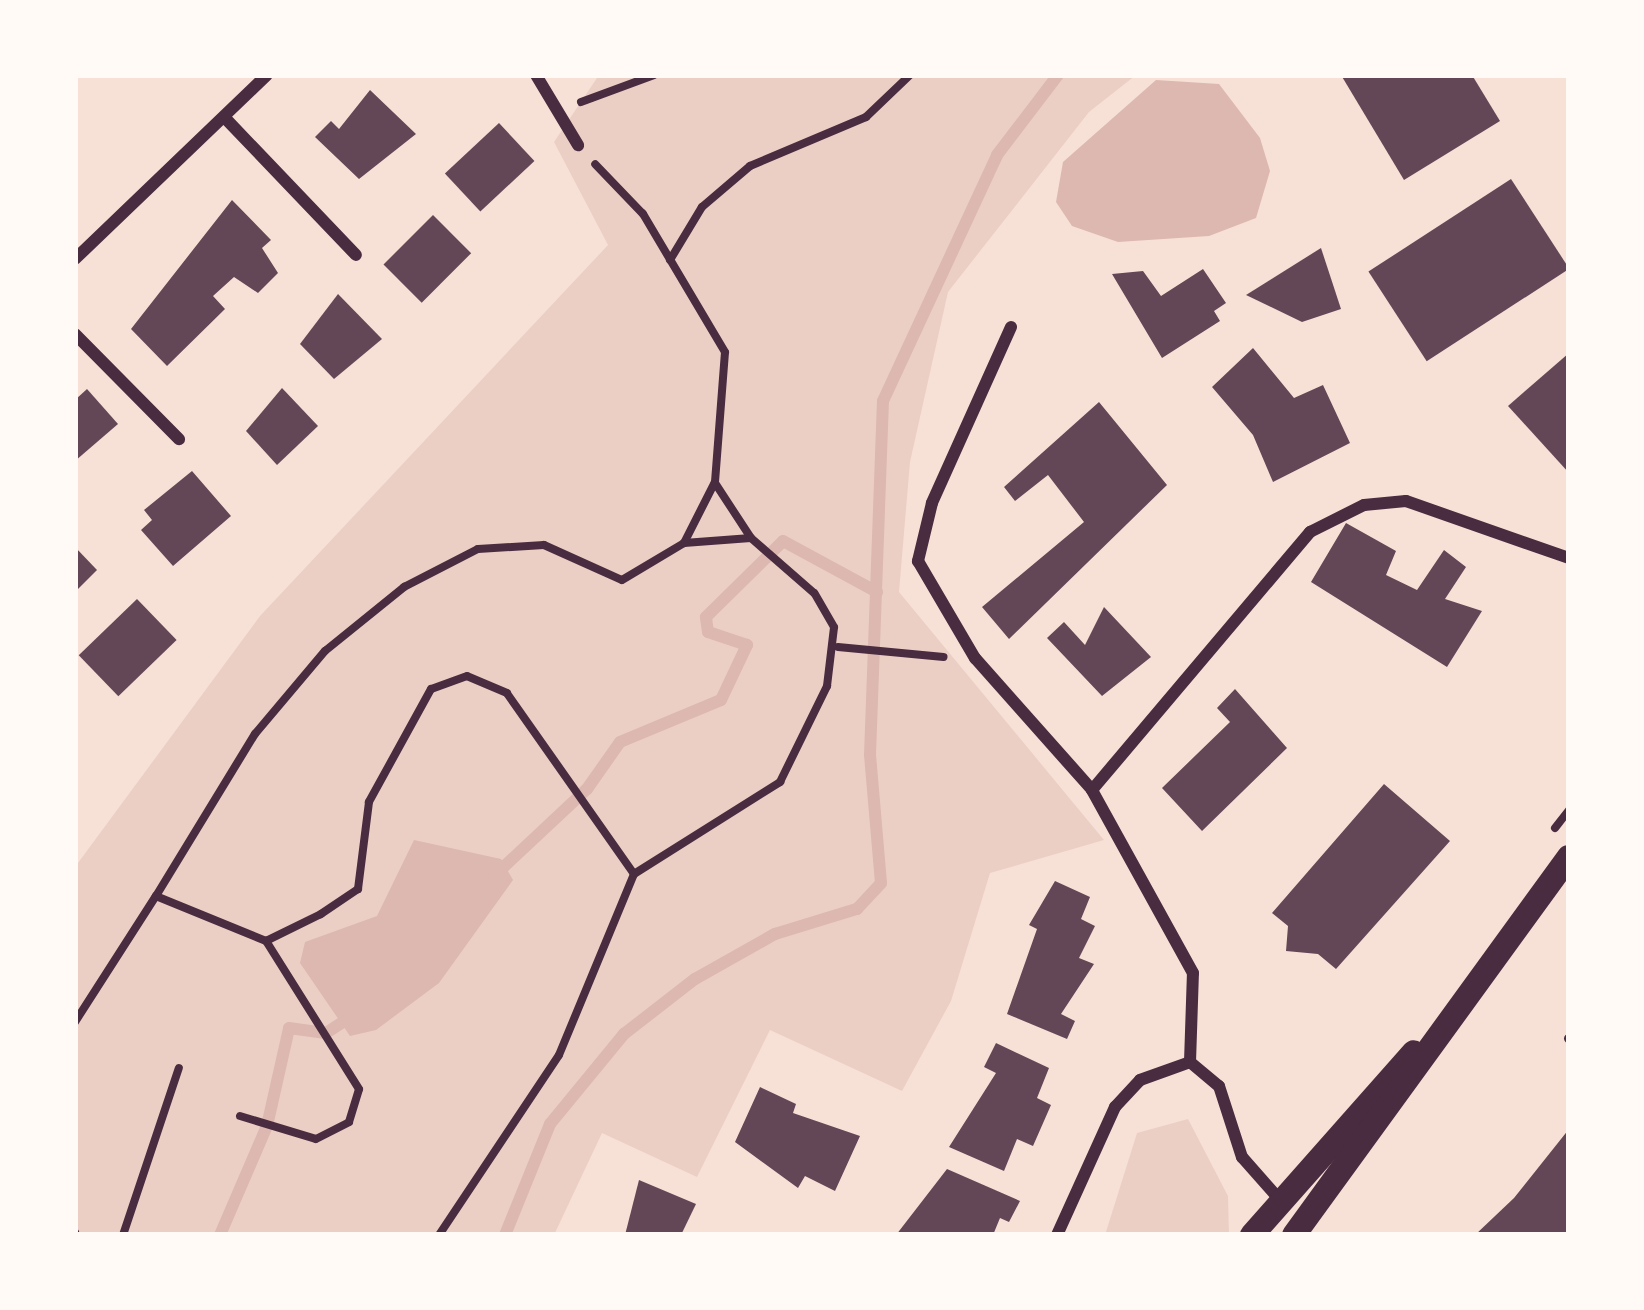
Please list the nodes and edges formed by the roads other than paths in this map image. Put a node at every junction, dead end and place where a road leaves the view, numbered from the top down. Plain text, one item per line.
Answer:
1 (267, 75) edge
2 (536, 75) edge
3 (226, 118) junction
4 (578, 145) road end
5 (356, 255) dead end
6 (75, 259) edge
7 (1011, 327) dead end
8 (75, 334) edge
9 (179, 439) dead end
10 (1569, 558) edge
11 (1092, 790) junction
12 (1569, 856) edge
13 (1462, 1004) junction
14 (1190, 1063) junction
15 (1280, 1199) junction
16 (1304, 1231) edge
17 (1057, 1235) edge
18 (1252, 1235) edge

1 - 3 street
2 - 4 street
3 - 5 street
3 - 6 street
7 - 11 street
8 - 9 street
10 - 11 street
11 - 14 street
12 - 13 main road
13 - 15 main road
13 - 16 main road
14 - 15 street
14 - 17 street
15 - 18 main road

